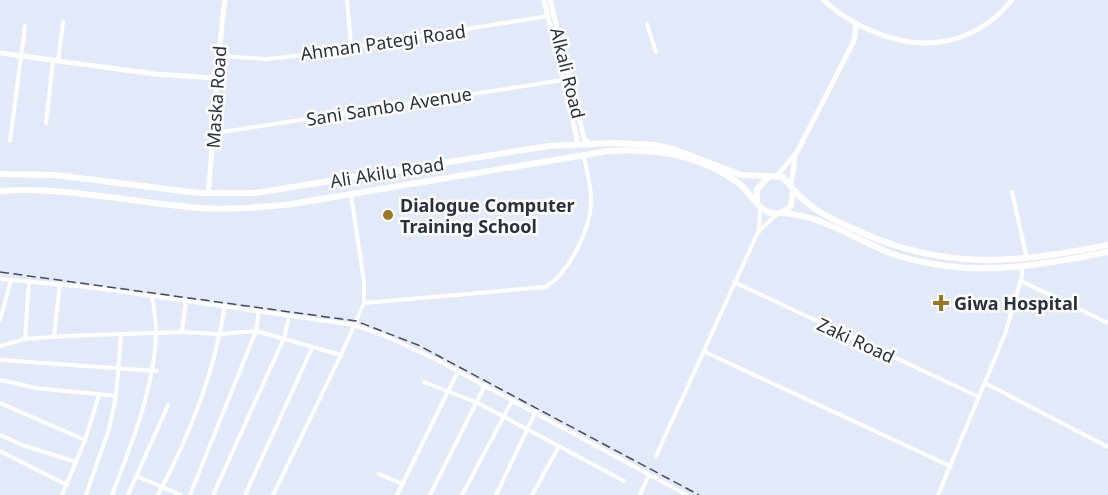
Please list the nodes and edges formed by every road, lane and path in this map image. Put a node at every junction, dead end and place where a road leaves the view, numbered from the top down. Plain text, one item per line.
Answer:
1 (225, 0) edge
2 (348, 0) edge
3 (544, 0) edge
4 (550, 0) edge
5 (823, 0) edge
6 (1012, 0) edge
7 (548, 16) junction
8 (63, 22) dead end
9 (647, 24) dead end
10 (856, 25) junction
11 (26, 26) dead end
12 (867, 31) junction
13 (855, 41) junction
14 (351, 46) junction
15 (656, 52) dead end
16 (0, 53) edge
17 (22, 56) junction
18 (217, 56) junction
19 (55, 61) junction
20 (215, 78) junction
21 (564, 80) junction
22 (46, 123) dead end
23 (214, 133) junction
24 (10, 141) dead end
25 (590, 145) junction
26 (575, 146) junction
27 (797, 152) junction
28 (584, 155) junction
29 (0, 174) edge
30 (770, 176) junction
31 (777, 176) junction
32 (792, 187) junction
33 (0, 191) edge
34 (1012, 192) dead end
35 (208, 193) junction
36 (351, 194) junction
37 (759, 203) junction
38 (780, 213) junction
39 (758, 232) junction
40 (1108, 245) edge
41 (1108, 252) edge
42 (1027, 260) junction
43 (1022, 268) junction
44 (0, 279) edge
45 (11, 279) junction
46 (1021, 280) junction
47 (29, 281) junction
48 (734, 282) junction
49 (60, 283) junction
50 (152, 295) junction
51 (186, 300) junction
52 (363, 303) junction
53 (225, 304) junction
54 (259, 310) junction
55 (289, 316) junction
56 (0, 320) edge
57 (1108, 323) edge
58 (354, 326) junction
59 (256, 331) junction
60 (182, 332) junction
61 (156, 333) junction
62 (221, 334) junction
63 (121, 336) junction
64 (54, 337) junction
65 (284, 338) junction
66 (25, 339) junction
67 (0, 346) edge
68 (312, 348) junction
69 (705, 352) junction
70 (341, 355) junction
71 (0, 360) edge
72 (118, 367) junction
73 (151, 369) junction
74 (157, 371) dead end
75 (458, 371) junction
76 (0, 380) edge
77 (424, 382) dead end
78 (985, 383) junction
79 (485, 385) junction
80 (450, 392) junction
81 (99, 395) junction
82 (116, 396) junction
83 (979, 397) junction
84 (513, 399) junction
85 (0, 403) edge
86 (478, 403) junction
87 (168, 405) dead end
88 (536, 411) junction
89 (503, 417) junction
90 (526, 430) junction
91 (0, 435) edge
92 (85, 440) junction
93 (1108, 447) edge
94 (558, 448) junction
95 (0, 451) edge
96 (656, 456) dead end
97 (76, 462) junction
98 (950, 466) junction
99 (379, 474) dead end
100 (649, 475) junction
101 (136, 476) junction
102 (624, 481) dead end
103 (67, 484) junction
104 (403, 484) junction
105 (162, 487) junction
106 (62, 495) edge
107 (86, 495) edge
108 (112, 495) edge
109 (128, 495) edge
110 (158, 495) edge
111 (181, 495) edge
112 (190, 495) edge
113 (213, 495) edge
114 (245, 495) edge
115 (273, 495) edge
116 (397, 495) edge
117 (430, 495) edge
118 (462, 495) edge
119 (496, 495) edge
120 (532, 495) edge
121 (640, 495) edge
122 (687, 495) edge
123 (938, 495) edge

1 - 18 main road, Maska Road
2 - 14 street
3 - 7 main road, Alkali Road
4 - 25 main road, Alkali Road
5 - 10 main road
6 - 12 main road
7 - 14 street, Ahman Pategi Road
7 - 21 main road, Alkali Road
8 - 19 street
9 - 15 street
10 - 12 main road
10 - 13 main road
11 - 17 street
12 - 13 main road
13 - 27 main road
14 - 18 street, Ahman Pategi Road
16 - 17 main road
17 - 19 main road
17 - 24 street
18 - 20 main road, Maska Road
19 - 20 main road
19 - 22 street
20 - 23 main road, Maska Road
21 - 23 street, Sani Sambo Avenue
21 - 26 main road, Alkali Road
23 - 35 main road, Maska Road
25 - 26 main road, Ali Akilu Road
25 - 30 main road, Ali Akilu Road
26 - 35 main road, Ali Akilu Road
27 - 31 main road
27 - 32 main road
28 - 36 main road, Ali Akilu Road
28 - 37 main road, Ali Akilu Road
28 - 52 street
29 - 35 main road, Ali Akilu Road
30 - 31 main road
30 - 37 main road
31 - 32 main road
32 - 38 main road
32 - 42 main road
33 - 36 main road, Ali Akilu Road
34 - 42 street
36 - 52 street
37 - 38 main road
37 - 39 street
38 - 39 street
38 - 43 main road
39 - 48 street
40 - 42 main road
41 - 43 main road
43 - 46 street
44 - 45 street
45 - 47 street
45 - 56 street
46 - 57 street
46 - 78 street
47 - 49 street
47 - 66 street
48 - 69 street
48 - 83 street, Zaki Road
49 - 50 street
49 - 64 street
50 - 51 street
50 - 61 street
51 - 53 street
51 - 60 street
52 - 58 street
53 - 54 street
53 - 62 street
54 - 55 street
54 - 59 street
55 - 58 street
55 - 65 street
58 - 70 street
58 - 75 street
59 - 62 street
59 - 65 street
59 - 112 street
60 - 61 street
60 - 62 street
61 - 63 street
61 - 73 street
62 - 105 street
63 - 64 street
63 - 72 street
64 - 66 street
65 - 68 street
65 - 113 street
66 - 67 street
68 - 70 street
68 - 114 street
69 - 96 street
69 - 98 street
70 - 115 street
71 - 72 street
72 - 73 street
72 - 82 street
73 - 74 street
73 - 108 street
75 - 79 street
75 - 80 street
76 - 81 street
77 - 80 street
78 - 83 street
78 - 93 street
79 - 84 street
79 - 86 street
80 - 86 street
80 - 104 street
81 - 82 street
81 - 92 street
82 - 107 street
83 - 98 street
84 - 88 street
84 - 89 street
85 - 92 street
86 - 89 street
86 - 117 street
87 - 101 street
88 - 90 street
88 - 100 street
89 - 90 street
89 - 118 street
90 - 94 street
90 - 119 street
91 - 97 street
92 - 97 street
94 - 102 street
94 - 120 street
95 - 103 street
97 - 103 street
98 - 123 street
99 - 104 street
100 - 121 street
100 - 122 street
101 - 105 street
101 - 109 street
103 - 106 street
104 - 116 street
105 - 110 street
105 - 111 street

